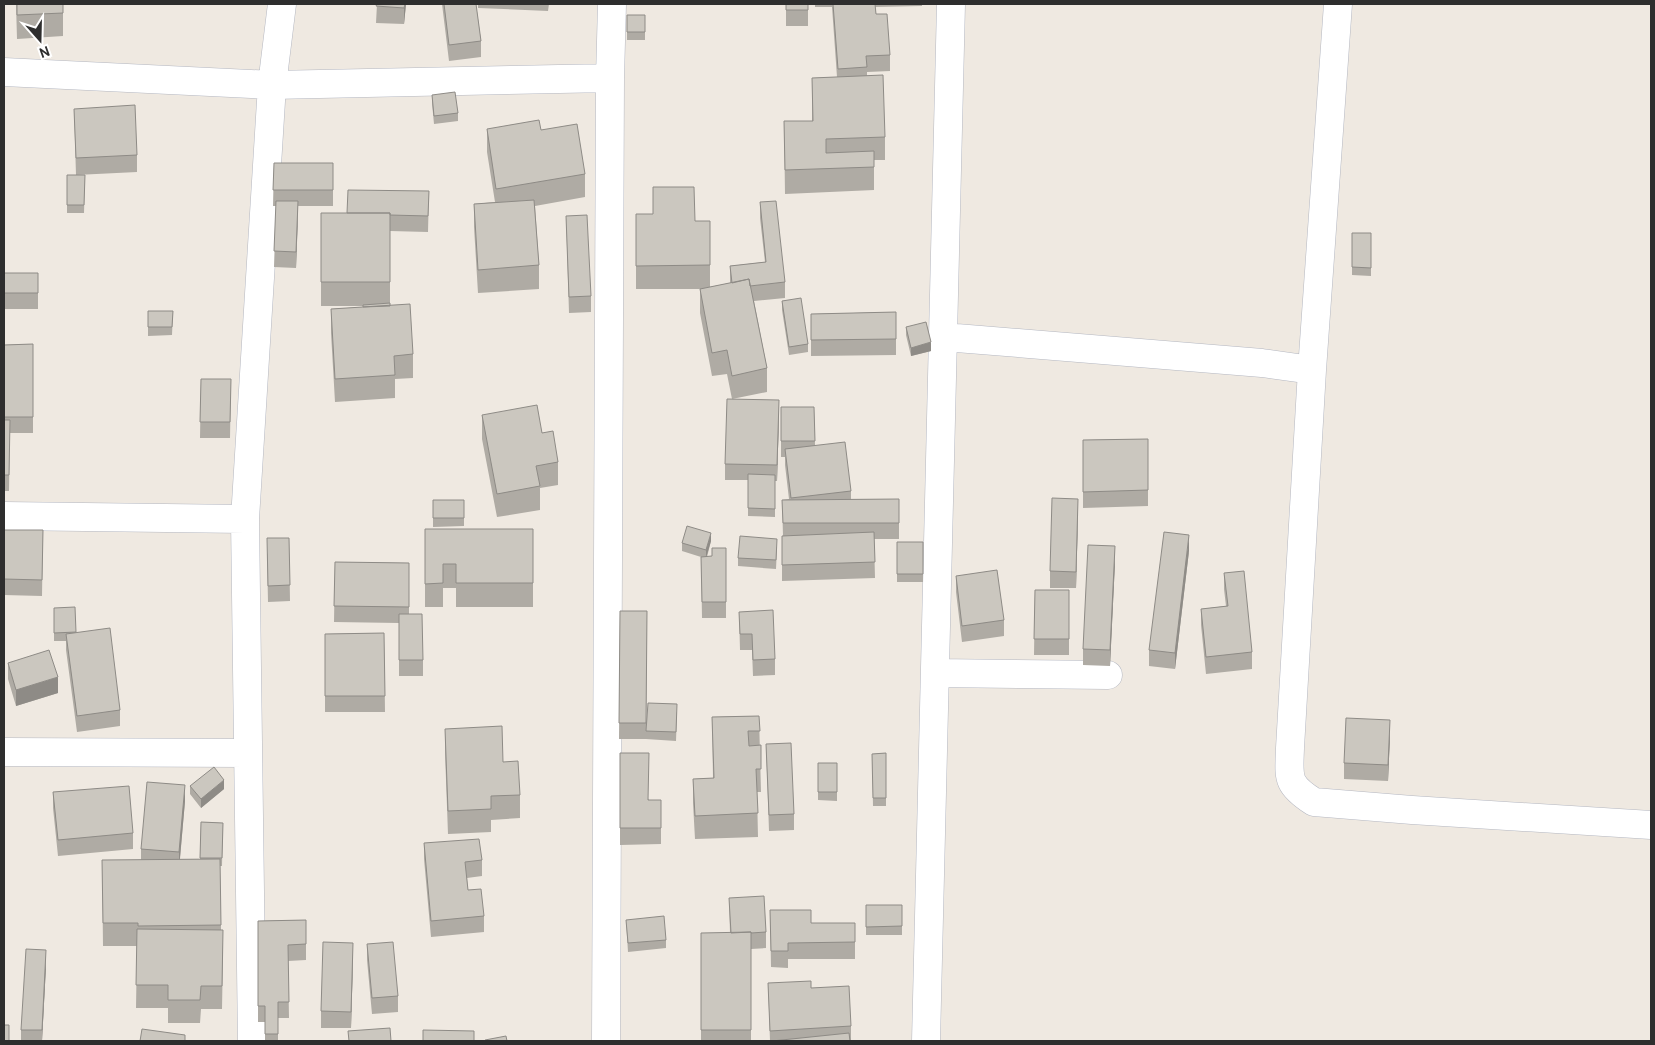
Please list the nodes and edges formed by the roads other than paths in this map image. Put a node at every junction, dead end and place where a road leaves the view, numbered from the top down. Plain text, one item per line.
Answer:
1 (282, 4) edge
2 (612, 4) edge
3 (951, 4) edge
4 (1338, 4) edge
5 (4, 72) edge
6 (610, 78) junction
7 (272, 84) junction
8 (944, 336) junction
9 (1312, 370) junction
10 (4, 516) edge
11 (245, 519) junction
12 (935, 673) junction
13 (1108, 676) dead end
14 (4, 752) edge
15 (248, 753) junction
16 (1651, 825) edge
17 (252, 1041) edge
18 (606, 1041) edge
19 (926, 1041) edge

1 - 7 street
2 - 6 street
3 - 8 street
4 - 9 street
5 - 7 street
6 - 7 street
6 - 18 street
7 - 11 street
8 - 9 street
8 - 12 street
9 - 16 street
10 - 11 street
11 - 15 street
12 - 13 street
12 - 19 street
14 - 15 street
15 - 17 street

